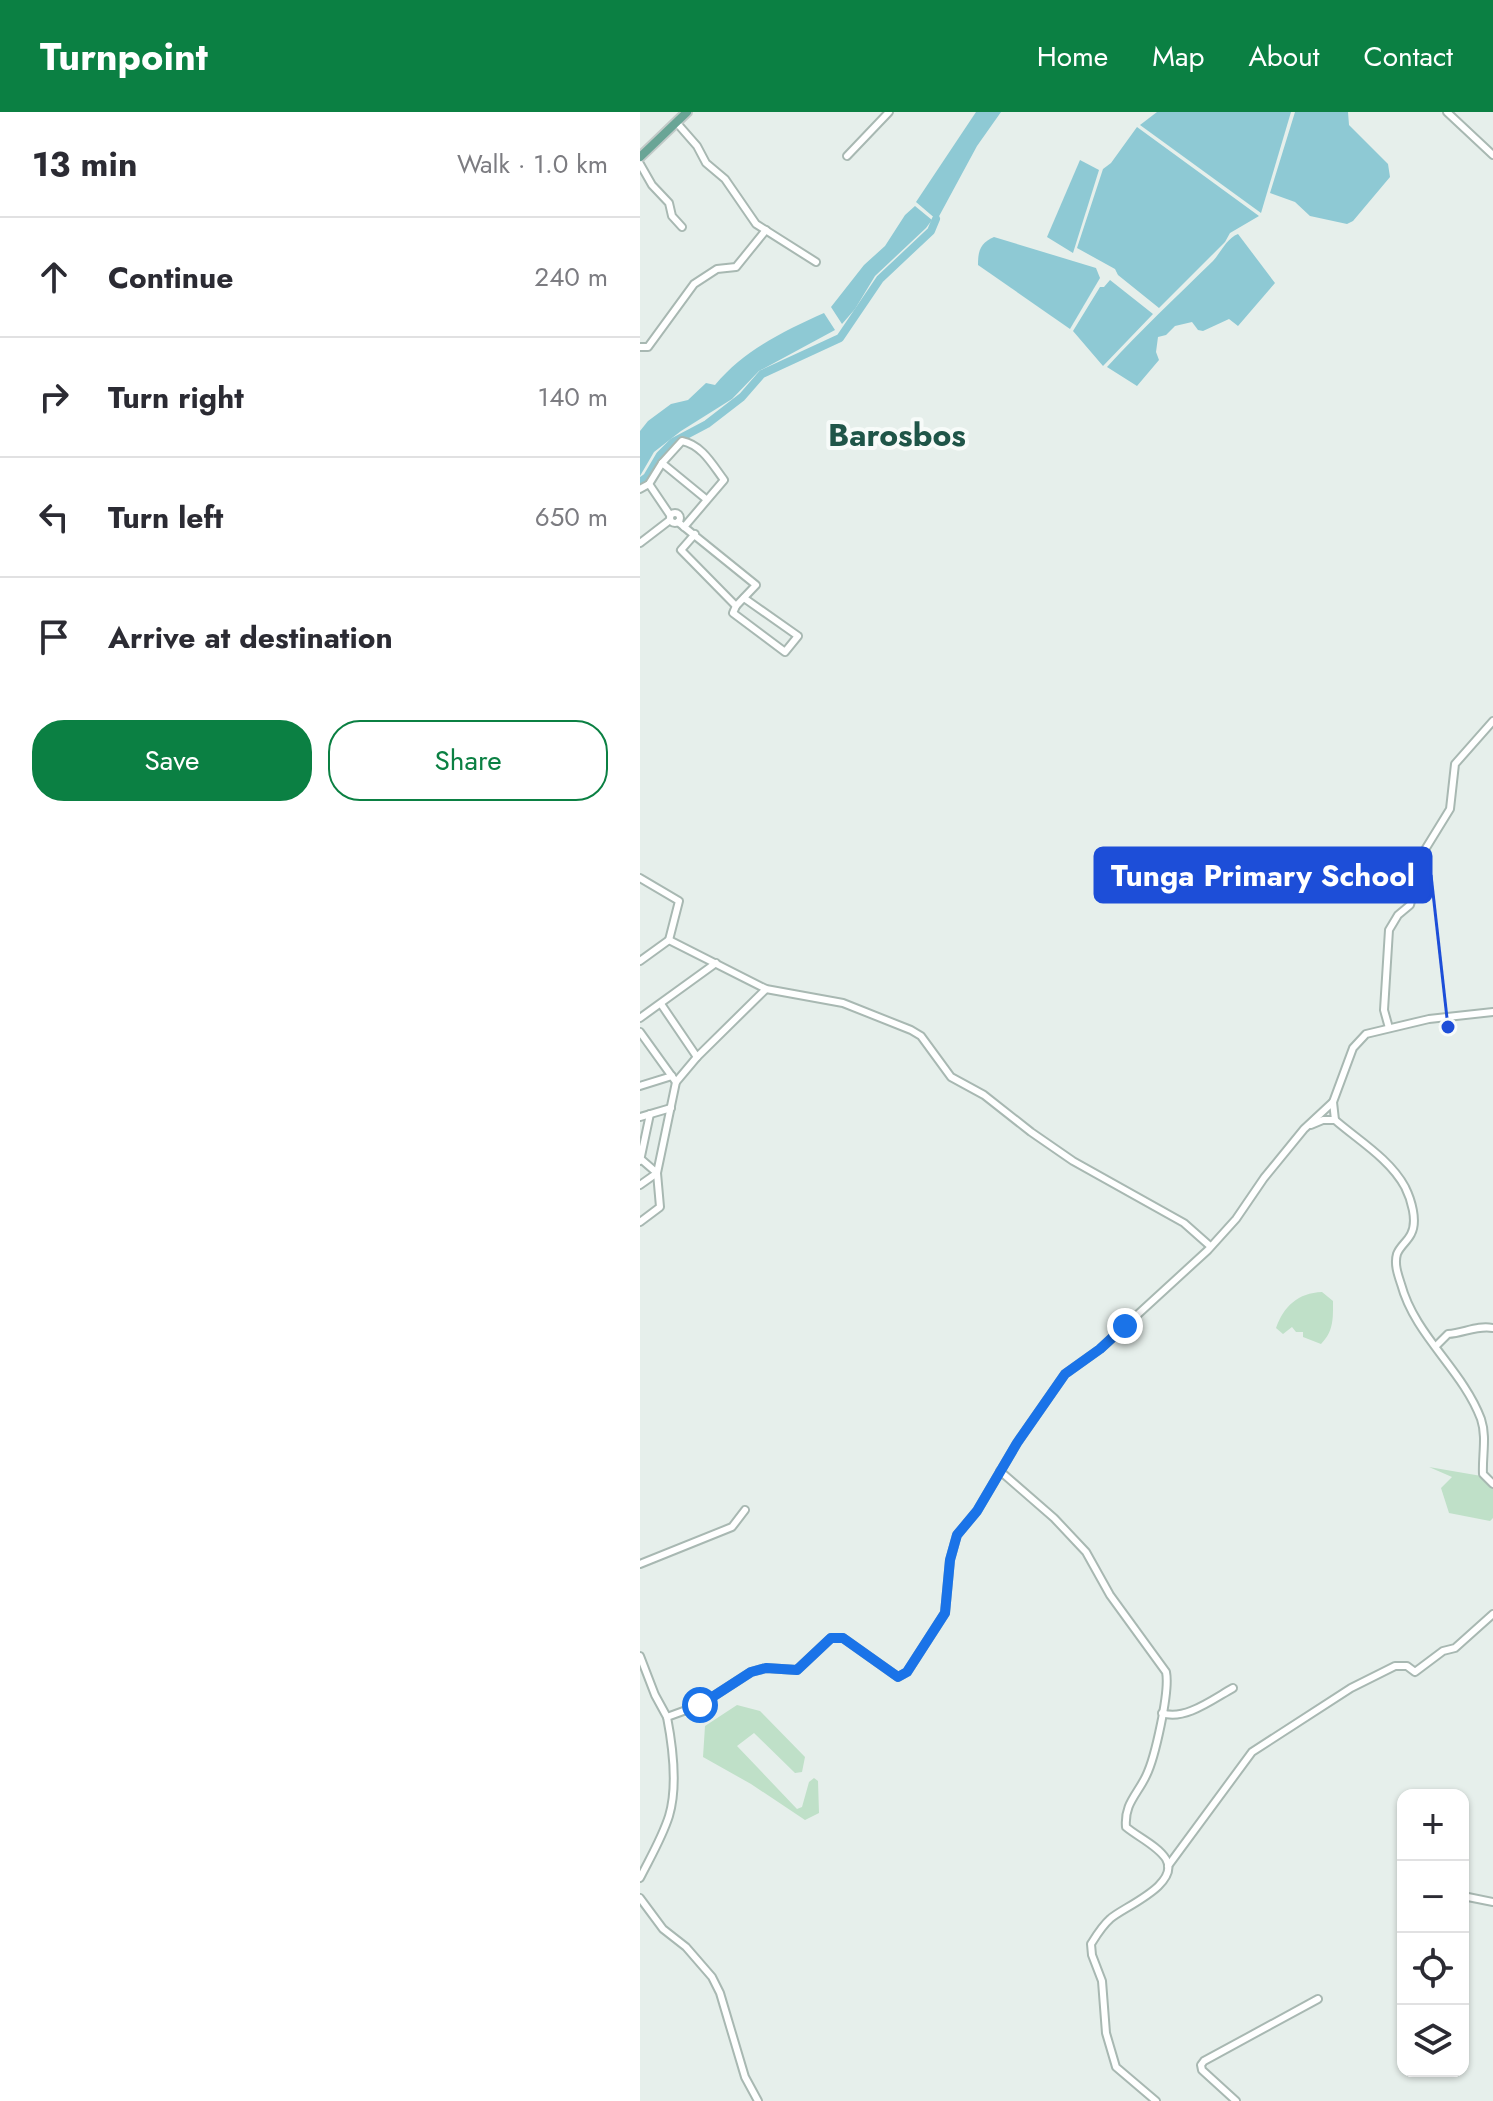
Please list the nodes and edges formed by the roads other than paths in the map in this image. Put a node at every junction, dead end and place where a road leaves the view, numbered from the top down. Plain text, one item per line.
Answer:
1 (687, 112) edge
2 (889, 112) edge
3 (1447, 112) edge
4 (676, 122) junction
5 (1493, 155) edge
6 (847, 156) dead end
7 (640, 157) edge
8 (640, 164) edge
9 (682, 227) dead end
10 (766, 230) junction
11 (816, 262) dead end
12 (640, 347) edge
13 (662, 463) junction
14 (649, 484) junction
15 (640, 489) edge
16 (706, 499) junction
17 (676, 521) junction
18 (695, 534) junction
19 (640, 543) edge
20 (744, 598) junction
21 (736, 606) junction
22 (1493, 721) edge
23 (640, 878) edge
24 (669, 940) junction
25 (640, 961) edge
26 (716, 963) junction
27 (766, 989) junction
28 (661, 1004) junction
29 (1493, 1012) edge
30 (640, 1018) edge
31 (1389, 1028) junction
32 (640, 1032) edge
33 (697, 1057) junction
34 (674, 1079) junction
35 (640, 1086) edge
36 (1333, 1102) junction
37 (671, 1108) junction
38 (650, 1114) junction
39 (640, 1117) edge
40 (1335, 1120) junction
41 (1304, 1129) junction
42 (641, 1160) edge
43 (657, 1173) junction
44 (640, 1185) edge
45 (640, 1222) edge
46 (1210, 1246) junction
47 (1493, 1328) edge
48 (1436, 1346) junction
49 (1000, 1471) junction
50 (1493, 1484) edge
51 (745, 1510) dead end
52 (640, 1564) edge
53 (1493, 1614) edge
54 (640, 1656) edge
55 (1233, 1688) dead end
56 (1162, 1713) junction
57 (667, 1717) junction
58 (1168, 1866) junction
59 (640, 1878) edge
60 (1469, 1897) edge
61 (640, 1898) edge
62 (1493, 1902) edge
63 (1318, 1999) dead end
64 (758, 2101) edge
65 (1156, 2101) edge
66 (1236, 2101) edge

1 - 4 main road
2 - 6 street
3 - 5 street
4 - 7 main road
4 - 10 street
8 - 9 street
10 - 11 street
10 - 12 street
13 - 14 street
13 - 16 street
13 - 16 street
14 - 15 street
14 - 17 street
16 - 17 street
17 - 18 street
17 - 19 street
18 - 20 street
18 - 21 street
20 - 21 street
20 - 21 street
22 - 31 street
23 - 24 street
24 - 25 street
24 - 26 street
26 - 27 street
26 - 28 street
27 - 33 street
27 - 46 street
28 - 30 street
28 - 33 street
29 - 31 street
31 - 36 street
32 - 34 street
33 - 34 street
34 - 35 street
34 - 37 street
36 - 40 street
36 - 41 street
37 - 38 street
37 - 43 street
38 - 39 street
38 - 42 street
40 - 41 street
40 - 48 street
41 - 46 street
42 - 43 street
43 - 44 street
43 - 45 street
46 - 49 street
47 - 48 street
48 - 50 street
49 - 56 street
49 - 57 street
51 - 52 street
53 - 58 street
54 - 57 street
55 - 56 street
56 - 58 street
57 - 59 street
58 - 65 street
60 - 62 street
61 - 64 street
63 - 66 street

